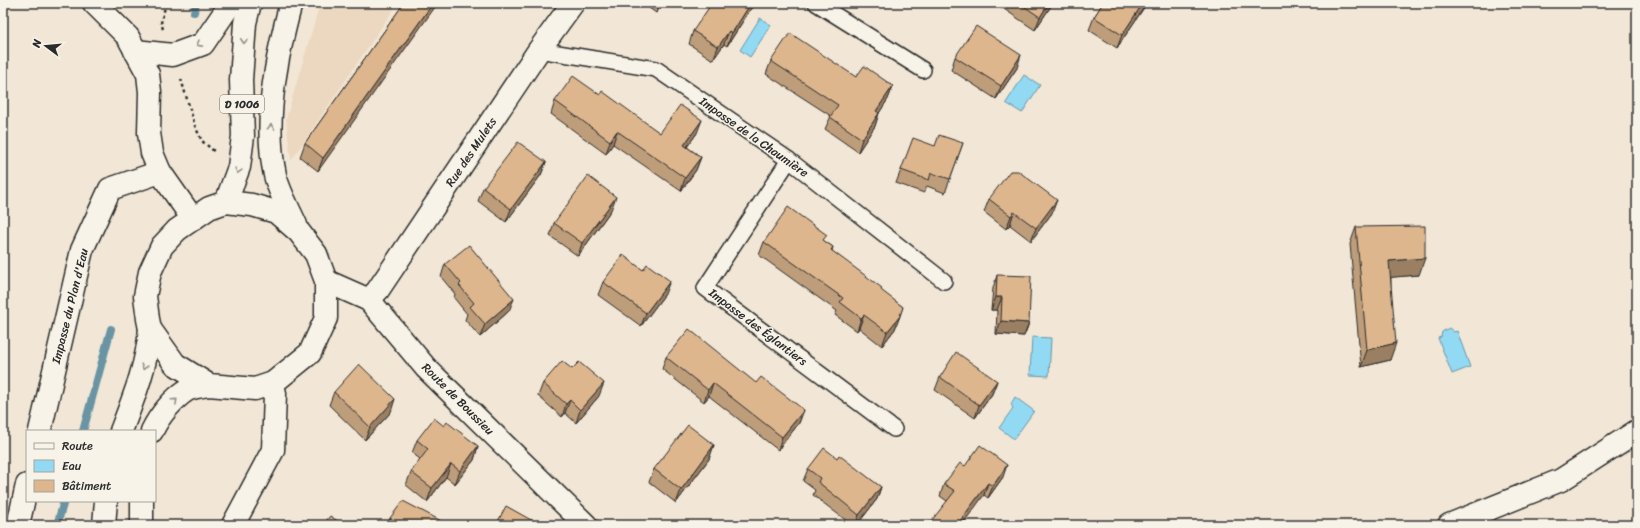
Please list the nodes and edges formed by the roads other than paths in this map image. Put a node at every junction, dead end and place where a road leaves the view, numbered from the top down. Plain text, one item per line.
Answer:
1 (94, 3) edge
2 (231, 3) edge
3 (250, 3) edge
4 (291, 3) edge
5 (573, 3) edge
6 (816, 3) edge
7 (539, 50) junction
8 (135, 52) junction
9 (923, 70) dead end
10 (789, 160) junction
11 (160, 172) junction
12 (226, 202) junction
13 (193, 219) junction
14 (298, 232) junction
15 (944, 280) dead end
16 (326, 281) junction
17 (369, 300) junction
18 (150, 329) junction
19 (273, 384) junction
20 (209, 385) junction
21 (894, 429) dead end
22 (40, 430) edge
23 (121, 430) edge
24 (152, 430) edge
25 (1637, 431) edge
26 (26, 489) edge
27 (106, 502) edge
28 (142, 502) edge
29 (18, 525) edge
30 (104, 525) edge
31 (142, 525) edge
32 (233, 525) edge
33 (586, 525) edge
34 (1449, 525) edge

1 - 8 street
2 -> 8 street
3 -> 12 street, D 1006
14 -> 4 street, D 1006
5 - 7 street, Rue des Mulets
6 - 9 lane
7 - 10 lane, Impasse de la Chaumière
7 - 17 street, Rue des Mulets
8 - 11 street
10 - 15 lane, Impasse de la Chaumière
10 - 21 lane, Impasse des Églantiers
11 - 13 street
11 - 22 street, Impasse du Plan d'Eau
12 - 13 street
12 - 14 street
13 - 18 street
14 - 16 street
16 - 17 street, Route de Boussieu
16 - 19 street
17 - 33 street, Route de Boussieu
18 - 20 street
18 -> 23 street
19 - 20 street
19 - 32 street
24 -> 20 street
25 - 34 street
26 - 29 street
27 - 30 street
28 - 31 street

